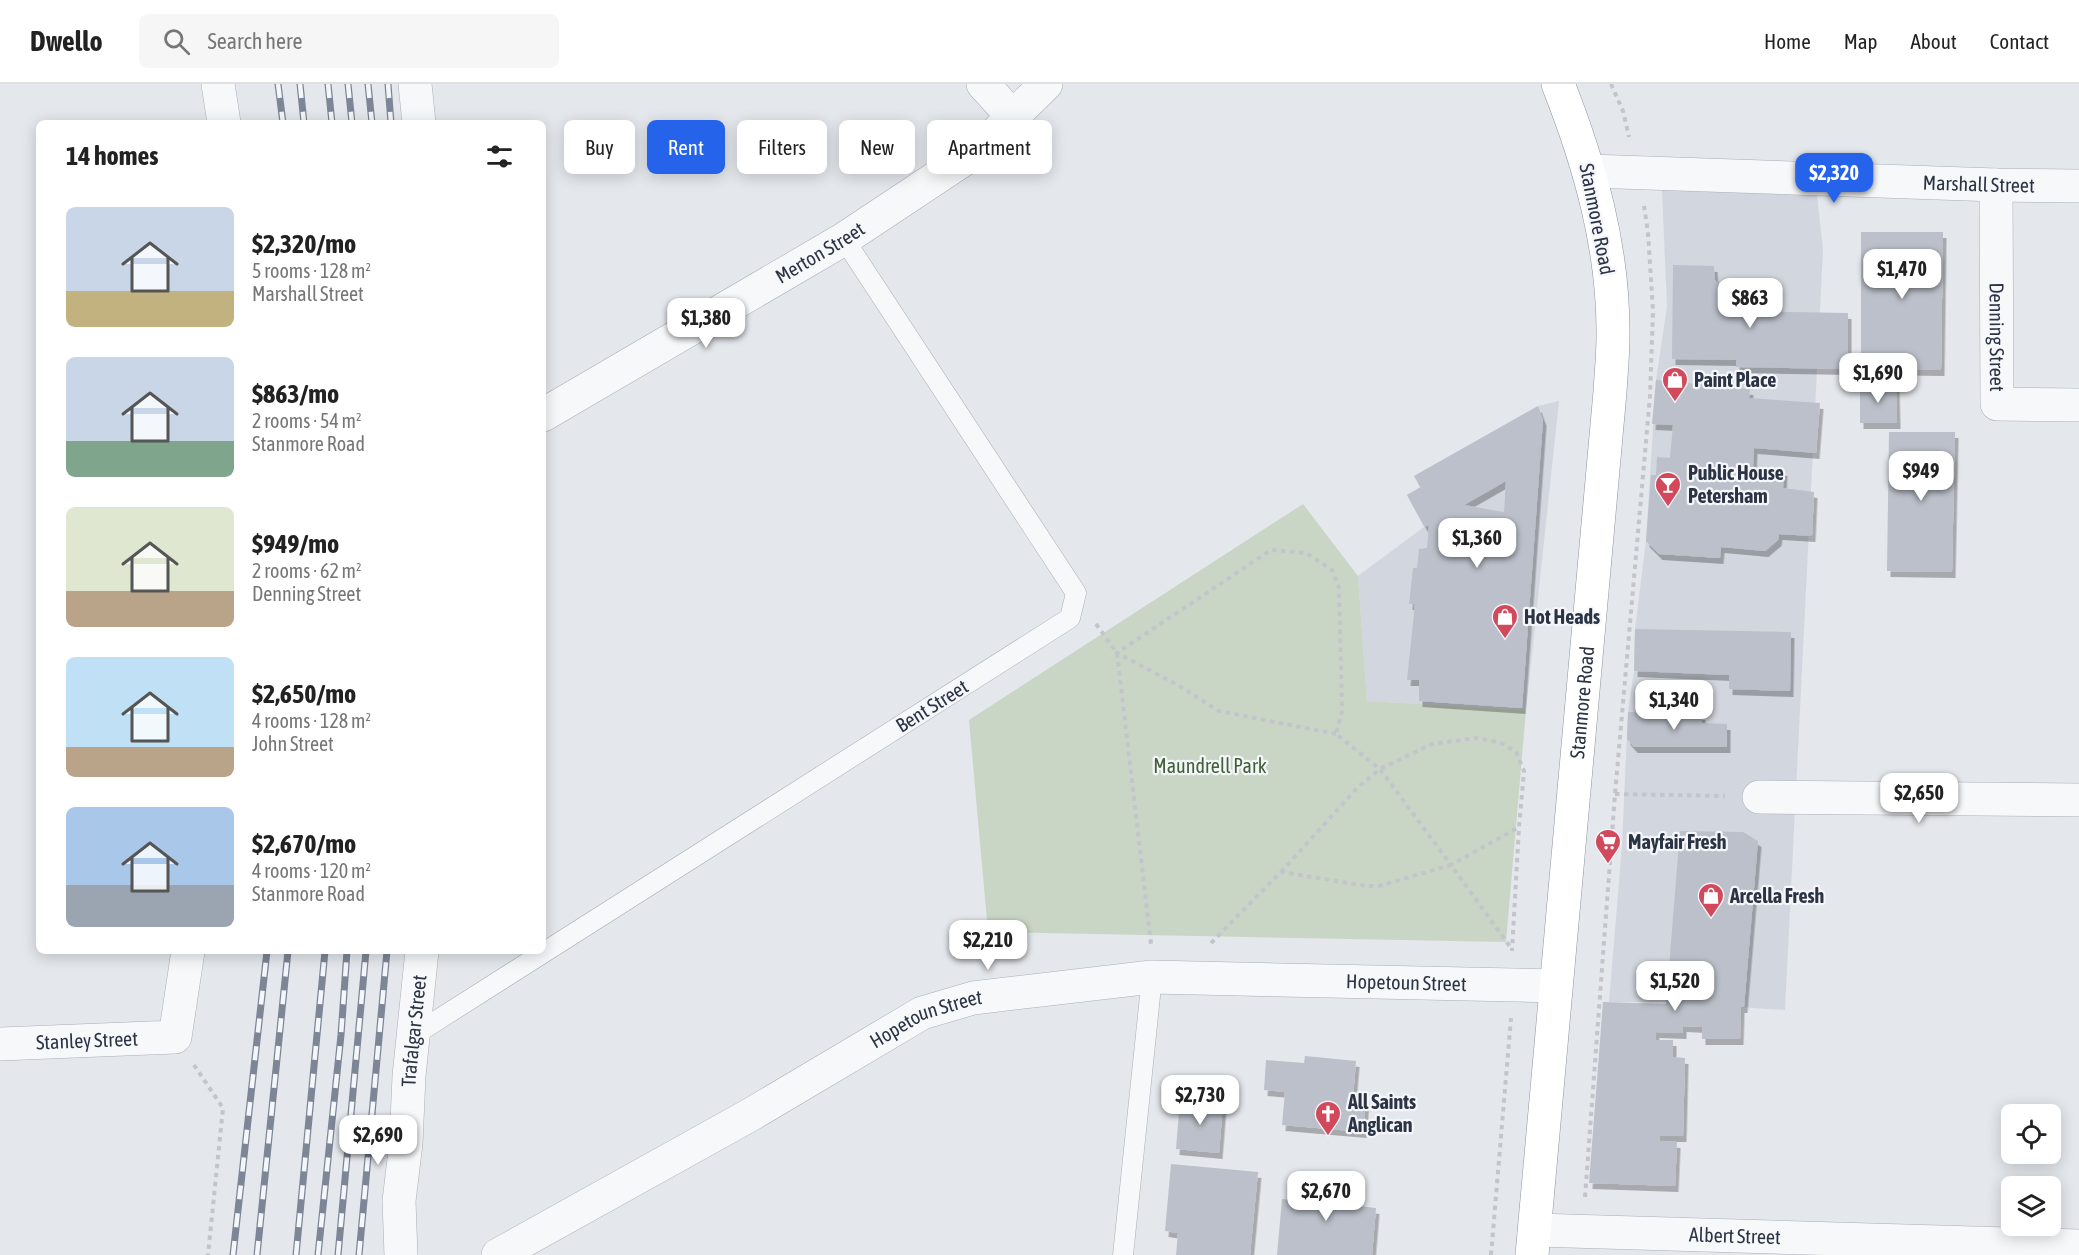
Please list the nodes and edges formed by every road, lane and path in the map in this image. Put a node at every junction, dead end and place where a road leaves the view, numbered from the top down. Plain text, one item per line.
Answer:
1 (218, 84) edge
2 (415, 84) edge
3 (983, 84) edge
4 (1046, 84) edge
5 (1558, 84) edge
6 (1013, 117) junction
7 (224, 120) edge
8 (419, 120) edge
9 (1589, 171) junction
10 (1996, 185) junction
11 (2079, 186) edge
12 (843, 239) junction
13 (2079, 405) edge
14 (546, 413) edge
15 (1076, 593) junction
16 (1117, 653) junction
17 (1336, 734) junction
18 (1380, 770) junction
19 (1615, 794) dead end
20 (1759, 797) joint
21 (2079, 800) edge
22 (1519, 827) junction
23 (1451, 866) junction
24 (1281, 872) junction
25 (1151, 942) junction
26 (1161, 942) dead end
27 (1202, 943) dead end
28 (1512, 948) junction
29 (546, 951) edge
30 (188, 954) edge
31 (422, 954) edge
32 (541, 954) edge
33 (1152, 977) junction
34 (1514, 985) junction
35 (1555, 986) junction
36 (414, 1035) junction
37 (175, 1037) junction
38 (0, 1044) edge
39 (1534, 1243) edge
40 (2079, 1246) edge
41 (1986, 1249) edge
42 (208, 1255) edge
43 (401, 1255) edge
44 (498, 1255) edge
45 (1124, 1255) edge
46 (1491, 1255) edge

1 - 7 street
2 - 8 street
3 - 6 street
4 - 6 street, Merton Street
5 - 9 highway, Stanmore Road
6 - 12 street, Merton Street
9 - 10 street, Marshall Street
9 - 35 highway, Stanmore Road
10 - 11 street, Marshall Street
10 - 13 street, Denning Street
12 - 14 street, Merton Street
12 - 15 lane
15 - 16 path
15 - 29 lane, Bent Street
16 - 17 path
16 - 17 path
16 - 25 path
17 - 18 path
18 - 22 path
18 - 23 path
18 - 24 path
19 - 20 path
20 - 21 street
22 - 23 path
22 - 28 path
23 - 24 path
23 - 28 path
24 - 27 path
25 - 26 path
25 - 33 path
28 - 34 path
30 - 37 street
31 - 36 street, Trafalgar Street
32 - 36 lane, Bent Street
33 - 34 street, Hopetoun Street
33 - 44 street, Hopetoun Street
33 - 45 lane
34 - 35 street, Hopetoun Street
34 - 46 path
35 - 39 highway, Stanmore Road
36 - 43 street, Trafalgar Street
37 - 38 street, Stanley Street
37 - 42 path
39 - 41 street, Albert Street
40 - 41 street, Albert Street

